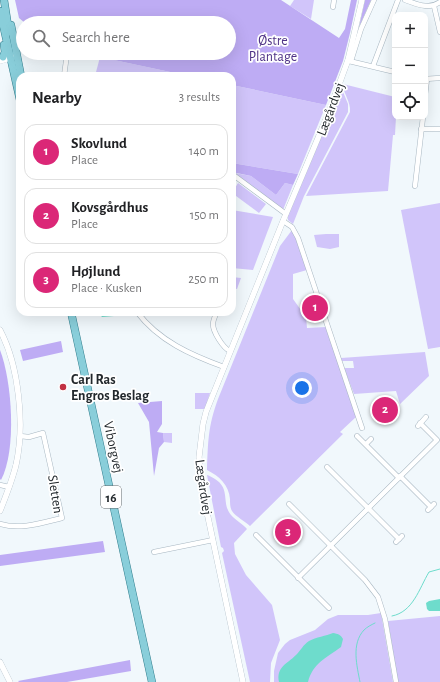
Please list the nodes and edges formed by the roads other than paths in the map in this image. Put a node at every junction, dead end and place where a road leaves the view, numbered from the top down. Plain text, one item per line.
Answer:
1 (4, 0) edge
2 (334, 0) edge
3 (362, 0) edge
4 (374, 0) edge
5 (398, 0) edge
6 (405, 0) edge
7 (440, 2) edge
8 (434, 6) junction
9 (332, 7) dead end
10 (0, 11) edge
11 (0, 19) edge
12 (440, 32) edge
13 (16, 54) edge
14 (5, 58) edge
15 (17, 60) edge
16 (66, 60) edge
17 (349, 61) junction
18 (373, 66) junction
19 (392, 71) edge
20 (20, 72) edge
21 (65, 72) edge
22 (16, 76) edge
23 (440, 78) edge
24 (428, 79) edge
25 (16, 89) edge
26 (423, 120) edge
27 (422, 129) junction
28 (440, 129) edge
29 (236, 177) edge
30 (416, 186) dead end
31 (286, 214) junction
32 (283, 221) junction
33 (72, 316) edge
34 (141, 316) edge
35 (215, 316) edge
36 (0, 330) edge
37 (230, 351) junction
38 (224, 367) junction
39 (426, 417) dead end
40 (362, 428) dead end
41 (20, 436) junction
42 (357, 436) dead end
43 (438, 438) edge
44 (371, 439) dead end
45 (366, 444) junction
46 (327, 467) dead end
47 (337, 468) dead end
48 (333, 472) junction
49 (400, 477) junction
50 (0, 485) edge
51 (9, 487) junction
52 (289, 504) dead end
53 (300, 504) dead end
54 (431, 507) dead end
55 (368, 508) junction
56 (295, 509) junction
57 (0, 511) edge
58 (0, 524) edge
59 (256, 535) dead end
60 (399, 539) dead end
61 (213, 540) junction
62 (331, 546) junction
63 (154, 552) dead end
64 (298, 578) junction
65 (329, 608) dead end
66 (0, 662) edge
67 (10, 682) edge
68 (152, 682) edge
69 (243, 682) edge
70 (396, 682) edge

1 - 13 main road
1 - 14 main road
2 - 9 street
3 - 17 street, Lægårdvej
4 - 17 street
5 - 18 street
6 - 8 street
7 - 8 street
8 - 12 street
10 - 14 main road
11 - 14 main road
14 - 22 main road
14 - 25 main road
15 - 20 main road
16 - 21 street
17 - 18 street
17 - 31 street, Lægårdvej
18 - 19 street
23 - 24 street
26 - 27 street
27 - 28 street
27 - 30 street
29 - 31 street
31 - 32 street, Lægårdvej
32 - 37 street, Lægårdvej
32 - 40 street
33 - 68 main road, Viborgvej / 16
34 - 38 street
35 - 37 street
36 - 41 street
37 - 38 street, Lægårdvej
38 - 61 street, Lægårdvej
39 - 43 street
41 - 51 street
41 - 58 street, Sletten
42 - 45 street
43 - 49 street
44 - 45 street
45 - 49 street
46 - 48 street
47 - 48 street
48 - 55 street
49 - 54 street
49 - 55 street
50 - 51 street
51 - 57 street
52 - 56 street
53 - 56 street
55 - 60 street
55 - 62 street
56 - 62 street
59 - 64 street
61 - 63 street
61 - 69 street, Lægårdvej
62 - 64 street
62 - 70 street
64 - 65 street
66 - 67 street

